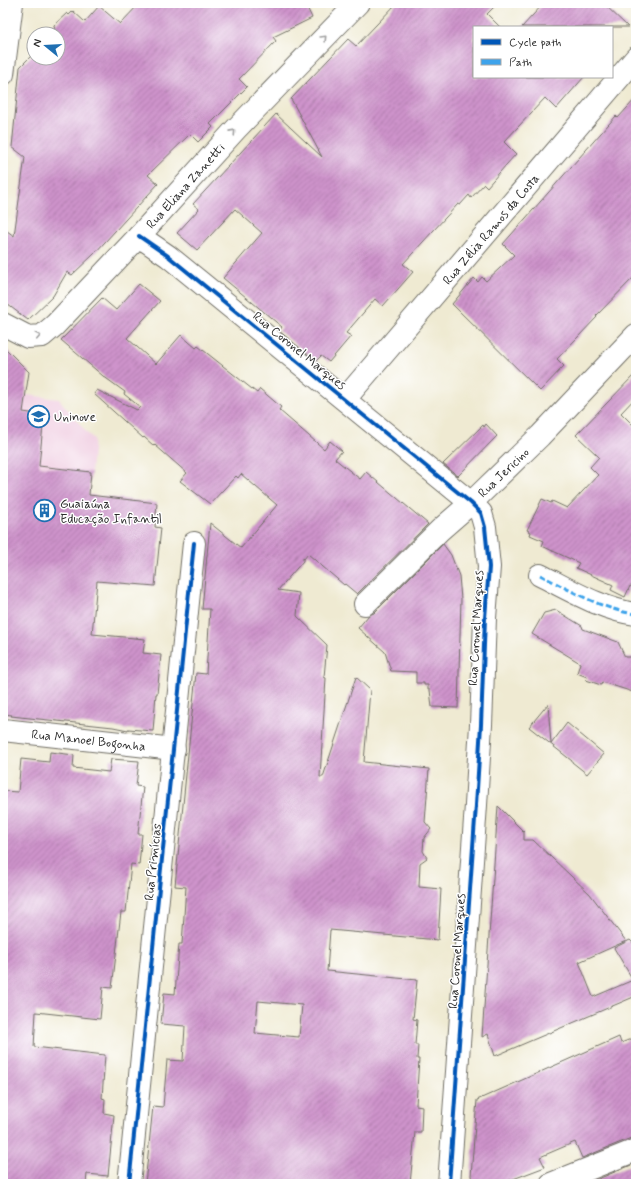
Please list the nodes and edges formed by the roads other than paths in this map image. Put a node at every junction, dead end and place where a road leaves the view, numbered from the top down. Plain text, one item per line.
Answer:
1 (358, 3) edge
2 (16, 6) edge
3 (636, 58) edge
4 (3, 74) edge
5 (139, 236) junction
6 (3, 324) edge
7 (636, 335) edge
8 (345, 399) junction
9 (471, 503) junction
10 (194, 543) dead end
11 (540, 575) dead end
12 (365, 604) dead end
13 (636, 614) edge
14 (3, 730) edge
15 (174, 749) junction
16 (636, 1150) edge
17 (129, 1184) edge
18 (450, 1184) edge
19 (551, 1184) edge

5 -> 1 street, Rua Eliana Zanetti
2 - 4 street
3 - 8 street, Rua Zélia Ramos da Costa
6 -> 5 street, Rua Eliana Zanetti
5 - 8 street, Rua Coronel Marques
7 - 9 street, Rua Jericino
8 - 9 street, Rua Coronel Marques
9 - 12 street, Rua Jericino
9 - 18 street, Rua Coronel Marques
10 - 15 street, Rua Primícias
11 - 13 street
14 - 15 street, Rua Manoel Bogonha
15 - 17 street, Rua Primícias
16 - 19 street

